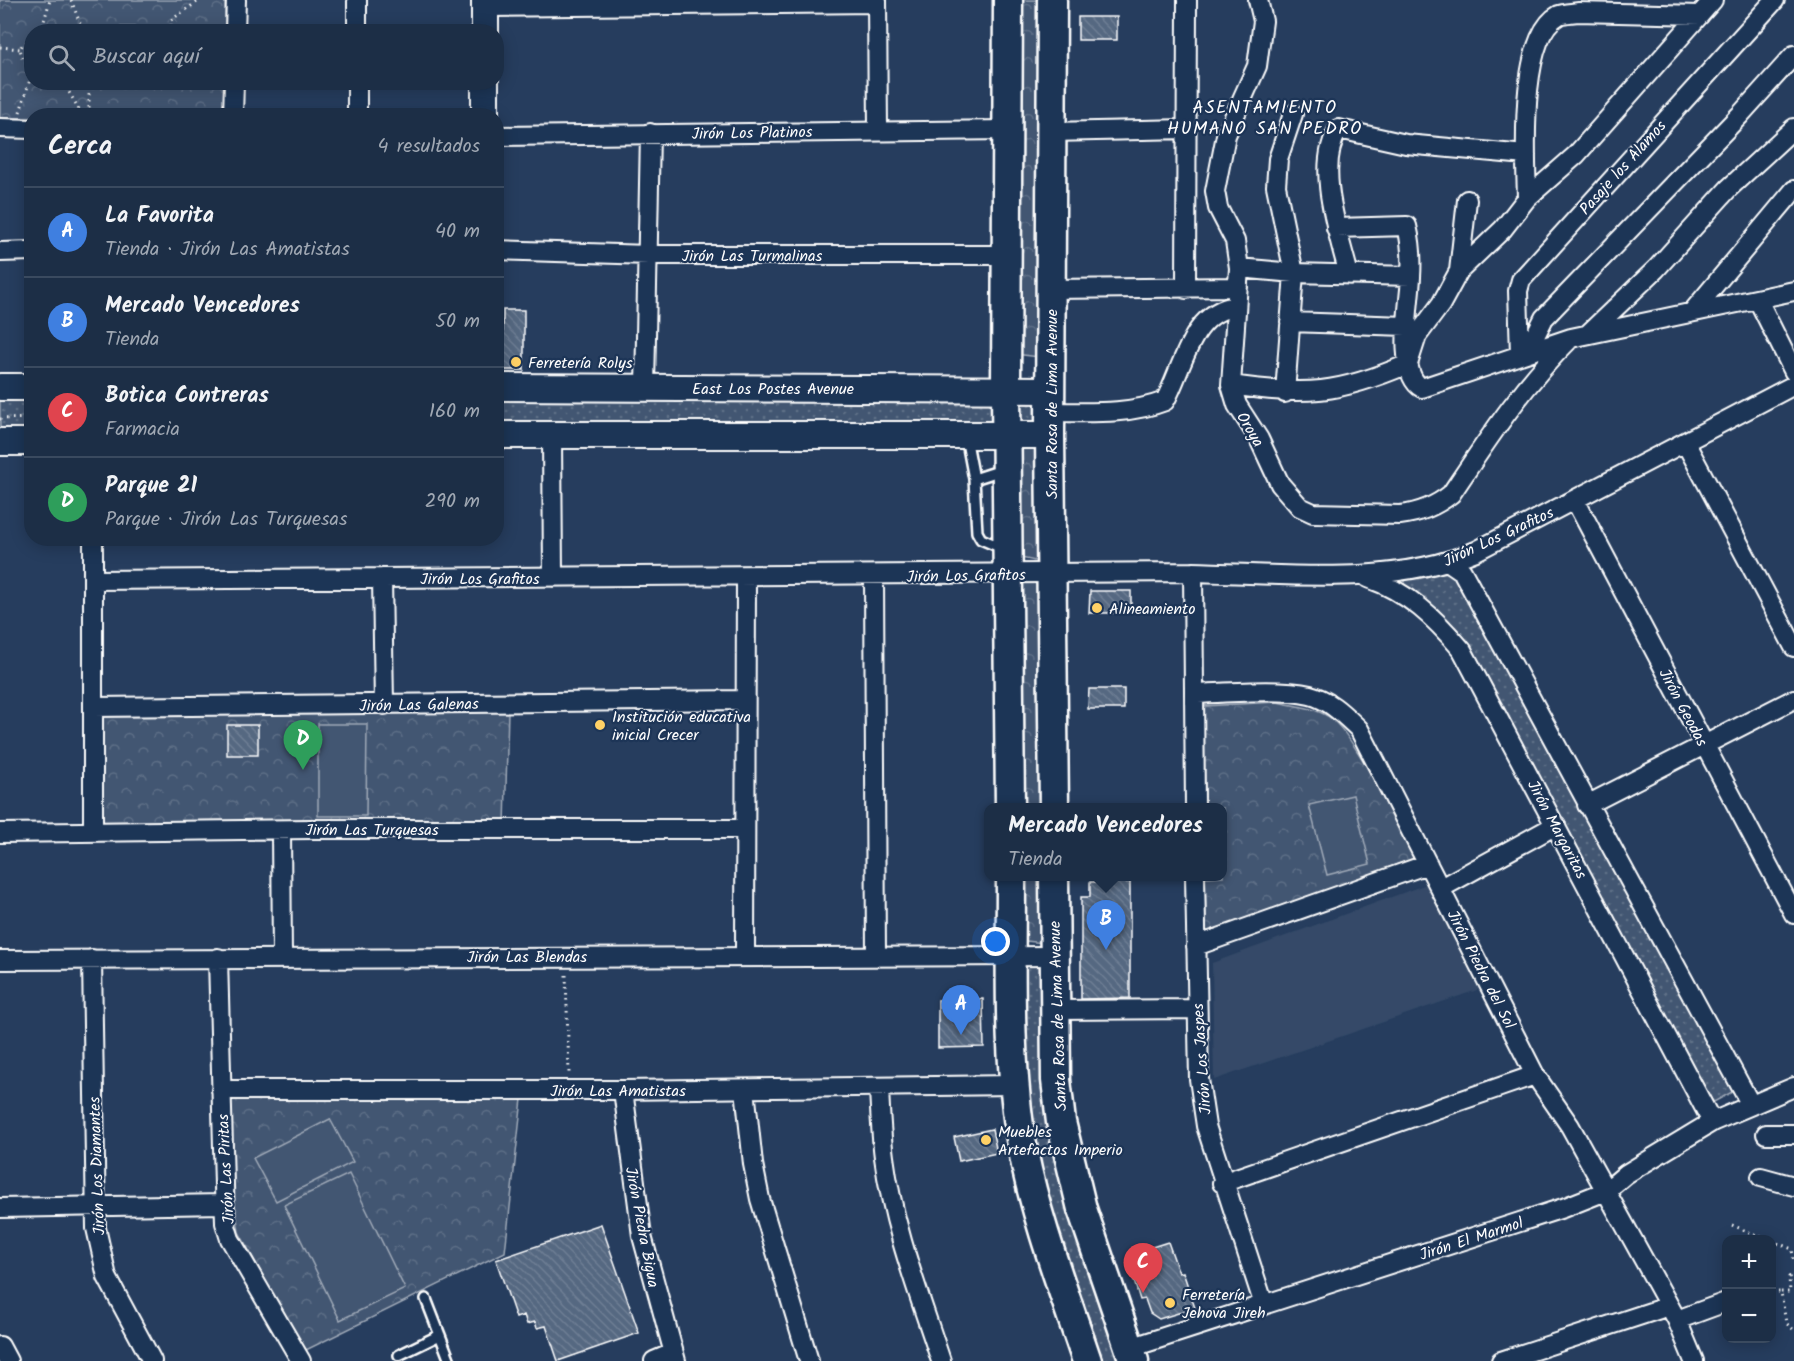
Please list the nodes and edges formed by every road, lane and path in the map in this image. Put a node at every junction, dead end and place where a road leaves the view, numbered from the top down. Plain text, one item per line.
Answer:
1 (50, 0) edge
2 (71, 0) edge
3 (200, 0) edge
4 (236, 0) edge
5 (357, 0) edge
6 (1008, 0) edge
7 (1052, 0) edge
8 (1187, 0) edge
9 (1258, 0) edge
10 (1713, 0) edge
11 (1775, 0) edge
12 (877, 1) edge
13 (485, 13) edge
14 (1700, 15) junction
15 (80, 23) dead end
16 (43, 24) edge
17 (171, 24) edge
18 (235, 24) edge
19 (357, 24) edge
20 (24, 43) edge
21 (0, 47) edge
22 (20, 49) junction
23 (1794, 55) edge
24 (24, 60) edge
25 (30, 90) edge
26 (68, 90) edge
27 (88, 90) edge
28 (234, 90) edge
29 (357, 90) edge
30 (485, 90) edge
31 (27, 108) edge
32 (78, 108) edge
33 (89, 108) edge
34 (233, 108) edge
35 (357, 108) edge
36 (485, 108) edge
37 (1293, 114) dead end
38 (24, 123) edge
39 (0, 128) edge
40 (1794, 128) edge
41 (1186, 129) junction
42 (878, 130) junction
43 (1008, 130) junction
44 (1051, 132) junction
45 (650, 133) junction
46 (504, 136) edge
47 (1526, 155) junction
48 (1793, 190) edge
49 (1527, 198) junction
50 (1467, 200) dead end
51 (1336, 228) junction
52 (504, 250) edge
53 (0, 252) edge
54 (24, 252) edge
55 (649, 255) junction
56 (1008, 255) junction
57 (1239, 267) junction
58 (1459, 272) junction
59 (1294, 273) junction
60 (1349, 275) junction
61 (1412, 276) junction
62 (1238, 287) junction
63 (1050, 289) junction
64 (1186, 289) junction
65 (1794, 291) edge
66 (1758, 300) junction
67 (1236, 306) junction
68 (1693, 311) junction
69 (1290, 322) junction
70 (1406, 326) junction
71 (1579, 337) junction
72 (1523, 353) junction
73 (1408, 364) junction
74 (1794, 372) edge
75 (1231, 385) junction
76 (1794, 385) edge
77 (0, 387) edge
78 (24, 387) edge
79 (504, 387) edge
80 (645, 388) junction
81 (1006, 389) junction
82 (1285, 393) junction
83 (1050, 412) junction
84 (24, 418) edge
85 (0, 419) edge
86 (1006, 434) junction
87 (504, 435) edge
88 (552, 435) junction
89 (965, 435) junction
90 (0, 442) edge
91 (24, 442) edge
92 (1685, 442) junction
93 (1007, 468) junction
94 (974, 479) junction
95 (1575, 500) junction
96 (93, 546) edge
97 (1009, 562) junction
98 (1449, 562) junction
99 (1193, 572) junction
100 (1053, 574) junction
101 (746, 576) junction
102 (874, 576) junction
103 (1360, 576) junction
104 (553, 577) junction
105 (382, 578) junction
106 (93, 580) junction
107 (1794, 647) edge
108 (1194, 694) junction
109 (1794, 699) edge
110 (745, 700) junction
111 (384, 705) junction
112 (93, 707) junction
113 (1703, 745) junction
114 (1010, 803) edge
115 (1054, 803) edge
116 (1195, 803) edge
117 (1587, 805) junction
118 (1556, 825) junction
119 (745, 829) junction
120 (281, 830) junction
121 (93, 832) junction
122 (0, 833) edge
123 (1428, 864) junction
124 (1011, 881) edge
125 (1054, 881) edge
126 (1195, 881) edge
127 (1440, 888) junction
128 (1794, 914) edge
129 (1196, 946) junction
130 (566, 956) junction
131 (745, 956) junction
132 (876, 956) junction
133 (1011, 956) junction
134 (1055, 956) junction
135 (282, 957) junction
136 (218, 958) junction
137 (92, 959) junction
138 (0, 960) edge
139 (1197, 1009) junction
140 (1055, 1010) junction
141 (1535, 1075) junction
142 (1015, 1085) junction
143 (1794, 1087) edge
144 (879, 1088) junction
145 (745, 1089) junction
146 (221, 1090) junction
147 (569, 1090) junction
148 (623, 1090) junction
149 (1751, 1105) junction
150 (1712, 1122) junction
151 (1766, 1134) dead end
152 (1794, 1134) edge
153 (1761, 1177) dead end
154 (1222, 1183) junction
155 (1794, 1186) edge
156 (1606, 1191) junction
157 (223, 1204) junction
158 (94, 1205) junction
159 (0, 1208) edge
160 (1732, 1225) dead end
161 (1757, 1235) edge
162 (1776, 1242) edge
163 (1794, 1262) edge
164 (1794, 1275) edge
165 (1776, 1292) edge
166 (1781, 1292) junction
167 (426, 1299) dead end
168 (1722, 1303) edge
169 (1264, 1305) junction
170 (1673, 1313) junction
171 (1794, 1330) edge
172 (440, 1335) junction
173 (0, 1346) edge
174 (399, 1355) dead end
175 (1132, 1355) edge
176 (675, 1357) edge
177 (8, 1361) edge
178 (152, 1361) edge
179 (301, 1361) edge
180 (450, 1361) edge
181 (654, 1361) edge
182 (809, 1361) edge
183 (941, 1361) edge
184 (1087, 1361) edge
185 (1501, 1361) edge
186 (1694, 1361) edge

1 - 16 path
2 - 15 path
3 - 17 path
4 - 18 street
5 - 19 street
6 - 43 main road
7 - 44 main road, Santa Rosa de Lima Avenue
8 - 41 street
9 - 57 street, Oroya
10 - 14 street
11 - 72 street, Pasaje los Alamos
12 - 13 street
12 - 42 street
14 - 47 street
14 - 49 street
20 - 22 path
21 - 22 path
22 - 24 path
23 - 72 street
25 - 31 path
26 - 32 path
27 - 33 path
28 - 34 street
29 - 35 street
30 - 36 main road
37 - 59 street
38 - 39 street
40 - 71 street, Oroya
41 - 44 street
41 - 64 street
42 - 43 street, Jirón Los Platinos
42 - 45 street, Jirón Los Platinos
43 - 56 main road
44 - 63 main road, Santa Rosa de Lima Avenue
45 - 46 street, Jirón Los Platinos
45 - 55 street
47 - 49 street
47 - 51 street
48 - 68 street
49 - 58 street
50 - 58 street
51 - 60 street
51 - 61 street
52 - 55 street, Jirón Las Turmalinas
53 - 54 street
55 - 56 street, Jirón Las Turmalinas
55 - 80 street
56 - 81 main road
57 - 59 street
57 - 62 street, Oroya
58 - 73 street
59 - 60 street
59 - 69 street
60 - 61 street
61 - 70 street
62 - 64 street
62 - 67 street, Oroya
63 - 64 street
63 - 83 main road, Santa Rosa de Lima Avenue
65 - 66 street
66 - 68 street
66 - 74 street
67 - 75 street, Oroya
67 - 83 street
68 - 71 street
69 - 70 street
69 - 82 street
70 - 73 street
71 - 72 street
71 - 75 street, Oroya
72 - 73 street
73 - 82 street
75 - 82 street
76 - 92 street, Jirón Los Grafitos
77 - 78 main road
79 - 80 main road, East Los Postes Avenue
80 - 81 main road, East Los Postes Avenue
81 - 83 main road, East Los Postes Avenue
81 - 86 main road
83 - 86 main road
83 - 100 main road, Santa Rosa de Lima Avenue
84 - 85 path
86 - 89 main road
86 - 93 main road
87 - 88 main road
88 - 89 main road
88 - 104 street
89 - 94 lane
90 - 91 main road
92 - 95 street, Jirón Los Grafitos
92 - 107 street
93 - 94 lane
93 - 97 main road
94 - 97 lane
95 - 98 street, Jirón Los Grafitos
95 - 113 street, Jirón Geodas
96 - 106 street
97 - 100 street, Jirón Los Grafitos
97 - 102 street, Jirón Los Grafitos
97 - 114 main road
98 - 103 street, Jirón Los Grafitos
98 - 117 street
99 - 100 street, Jirón Los Grafitos
99 - 103 street, Jirón Los Grafitos
99 - 108 street
100 - 115 main road, Santa Rosa de Lima Avenue
101 - 102 street, Jirón Los Grafitos
101 - 104 street, Jirón Los Grafitos
101 - 110 street
102 - 132 street
103 - 118 street, Jirón Margaritas
104 - 105 street, Jirón Los Grafitos
105 - 106 street, Jirón Los Grafitos
105 - 111 street
106 - 112 street
108 - 116 street
108 - 123 street, Jirón Piedra del Sol
109 - 113 street
110 - 111 street, Jirón Las Galenas
110 - 119 street
111 - 112 street, Jirón Las Galenas
112 - 121 street
113 - 117 street
113 - 128 street, Jirón Geodas
117 - 149 street
118 - 127 street
118 - 150 street, Jirón Margaritas
119 - 120 street, Jirón Las Turquesas
119 - 131 street
120 - 121 street, Jirón Las Turquesas
120 - 135 street
121 - 122 street, Jirón Las Turquesas
123 - 127 street, Jirón Piedra del Sol
123 - 129 street
124 - 133 main road
125 - 134 main road, Santa Rosa de Lima Avenue
126 - 129 street, Jirón Los Jaspes
127 - 141 street, Jirón Piedra del Sol
129 - 139 street, Jirón Los Jaspes
130 - 131 street, Jirón Las Blendas
130 - 135 street, Jirón Las Blendas
130 - 147 path
131 - 132 street, Jirón Las Blendas
132 - 133 street, Jirón Las Blendas
133 - 134 street, Jirón Las Blendas
133 - 142 main road
134 - 140 main road, Santa Rosa de Lima Avenue
135 - 136 street, Jirón Las Blendas
136 - 137 street, Jirón Las Blendas
136 - 146 street, Jirón Las Piritas
137 - 138 street, Jirón Las Blendas
137 - 158 street, Jirón Los Diamantes
139 - 140 street
139 - 154 street, Jirón Los Jaspes
140 - 175 main road, Santa Rosa de Lima Avenue
141 - 154 street
141 - 156 street, Jirón Piedra del Sol
142 - 144 street, Jirón Las Amatistas
142 - 184 main road
143 - 149 street, Jirón El Marmol
144 - 145 street, Jirón Las Amatistas
144 - 183 street
145 - 148 street, Jirón Las Amatistas
145 - 182 street
146 - 147 street, Jirón Las Amatistas
146 - 157 street, Jirón Las Piritas
147 - 148 street, Jirón Las Amatistas
148 - 176 street, Jirón Piedra Bigua
149 - 150 street, Jirón El Marmol
150 - 156 street, Jirón El Marmol
151 - 152 street
153 - 155 street
154 - 169 street, Jirón Los Jaspes
156 - 169 street, Jirón El Marmol
156 - 170 street, Jirón Piedra del Sol
157 - 158 street
157 - 179 street, Jirón Las Piritas
158 - 159 street
158 - 178 street, Jirón Los Diamantes
160 - 161 path
162 - 163 path
164 - 166 path
165 - 166 path
166 - 171 path
167 - 172 lane
168 - 170 street
169 - 175 street, Jirón El Marmol
170 - 185 street
170 - 186 street, Jirón Piedra del Sol
172 - 174 lane
172 - 180 lane
173 - 177 street
176 - 181 street

